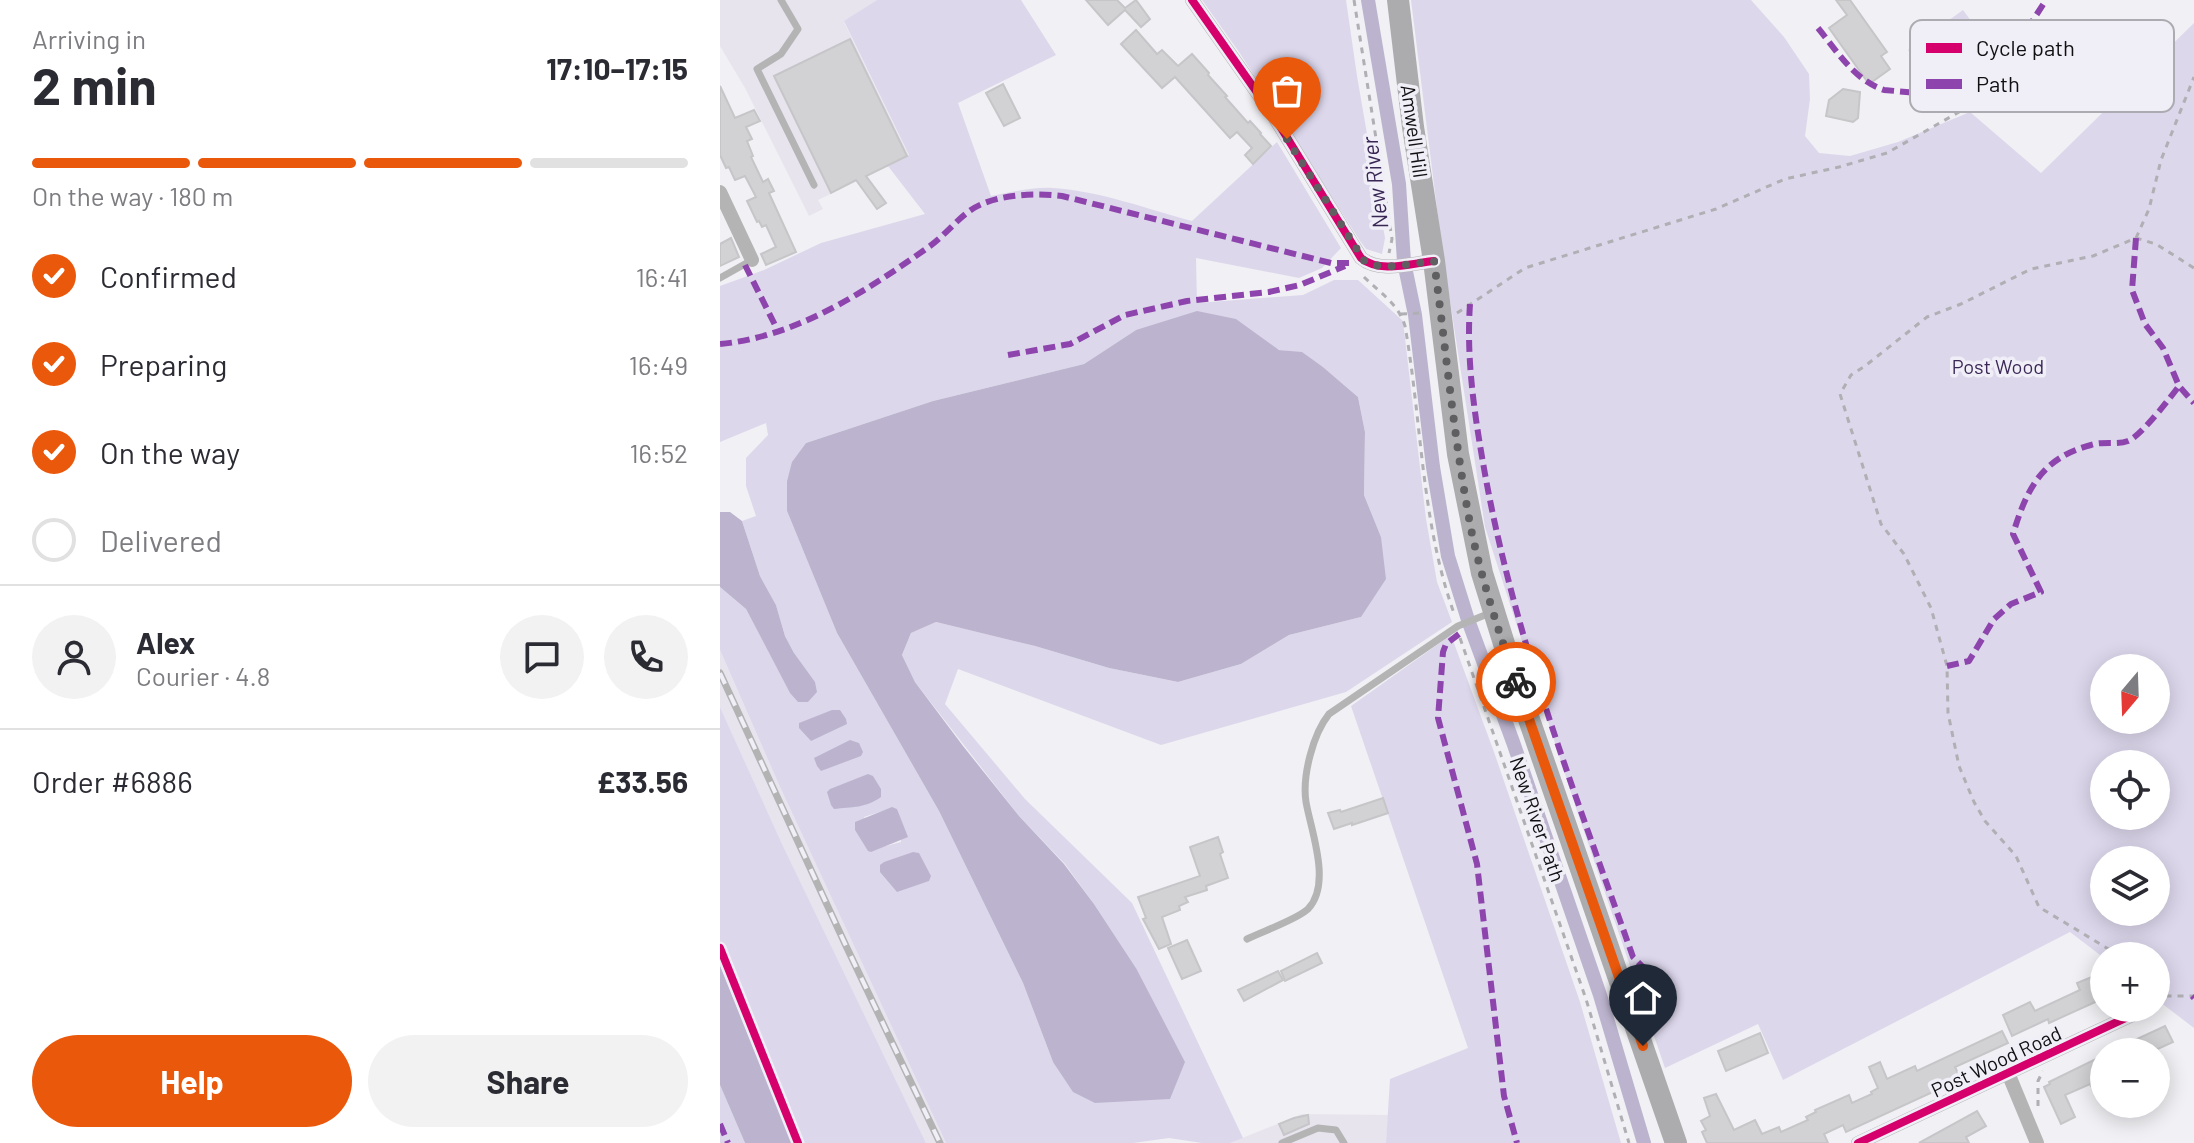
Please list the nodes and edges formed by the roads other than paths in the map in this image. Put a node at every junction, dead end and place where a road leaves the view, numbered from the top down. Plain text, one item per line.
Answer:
1 (781, 0) edge
2 (1192, 0) edge
3 (1398, 0) edge
4 (814, 185) dead end
5 (720, 192) edge
6 (752, 260) joint
7 (1424, 262) junction
8 (720, 278) edge
9 (1483, 615) junction
10 (1247, 939) dead end
11 (2117, 1022) edge
12 (2008, 1073) junction
13 (2034, 1138) edge
14 (1282, 1143) edge
15 (1344, 1143) edge
16 (1676, 1143) edge
17 (1858, 1143) edge

1 - 4 lane
2 - 7 street
3 - 7 main road, Amwell Hill
5 - 6 street
6 - 8 lane
7 - 9 main road, Amwell Hill
9 - 10 lane
9 - 16 main road, Amwell Hill
11 - 12 street, Post Wood Road
12 - 13 street
12 - 17 street, Post Wood Road
14 - 15 lane

